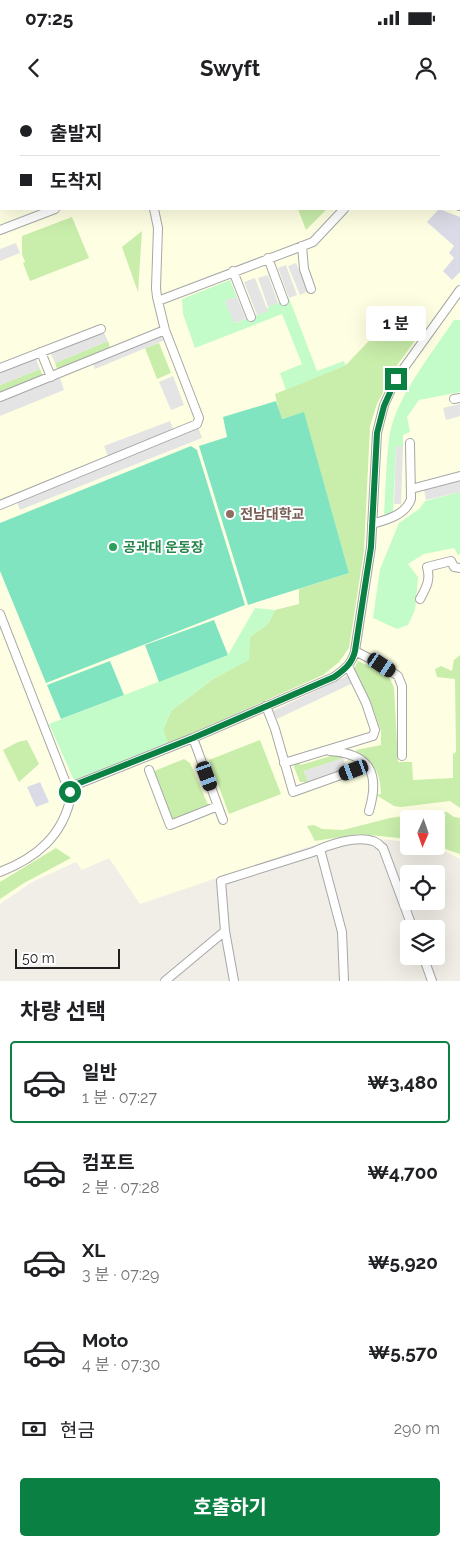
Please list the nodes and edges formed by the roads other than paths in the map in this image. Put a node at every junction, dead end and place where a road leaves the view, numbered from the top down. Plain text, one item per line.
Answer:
1 (52, 210) edge
2 (154, 210) edge
3 (343, 210) edge
4 (0, 230) edge
5 (302, 246) junction
6 (268, 258) junction
7 (233, 271) junction
8 (311, 289) dead end
9 (459, 294) edge
10 (158, 301) junction
11 (284, 301) dead end
12 (252, 317) dead end
13 (101, 329) dead end
14 (165, 330) junction
15 (42, 352) junction
16 (0, 368) edge
17 (51, 377) junction
18 (0, 397) edge
19 (410, 443) dead end
20 (460, 476) edge
21 (411, 489) junction
22 (0, 505) edge
23 (372, 524) junction
24 (460, 568) edge
25 (420, 599) dead end
26 (0, 614) edge
27 (355, 651) junction
28 (348, 666) junction
29 (266, 706) junction
30 (193, 738) junction
31 (326, 751) junction
32 (402, 756) dead end
33 (284, 763) junction
34 (366, 766) junction
35 (149, 770) dead end
36 (68, 788) junction
37 (218, 806) junction
38 (369, 811) dead end
39 (223, 820) dead end
40 (320, 849) junction
41 (0, 872) edge
42 (410, 920) edge
43 (225, 931) junction
44 (426, 965) edge
45 (165, 981) edge
46 (234, 981) edge
47 (344, 981) edge
48 (432, 981) edge

1 - 4 lane
2 - 10 lane
3 - 5 lane
5 - 6 lane
5 - 8 lane
6 - 7 lane
6 - 11 lane
7 - 10 lane
7 - 12 lane
9 - 23 lane
10 - 14 lane
13 - 15 lane
14 - 17 lane
14 - 22 lane
15 - 16 lane
15 - 17 lane
17 - 18 lane
19 - 21 lane
20 - 21 lane
21 - 23 lane
23 - 27 lane
24 - 25 lane
26 - 36 lane
27 - 28 lane
27 - 32 lane
28 - 29 lane
28 - 31 lane
29 - 30 lane
29 - 33 lane
30 - 36 lane
30 - 37 lane
31 - 33 lane
31 - 34 lane
33 - 34 lane
34 - 38 lane
35 - 37 lane
36 - 41 lane
37 - 39 lane
40 - 42 lane
40 - 43 lane
40 - 47 lane
43 - 45 lane
43 - 46 lane
44 - 48 lane

